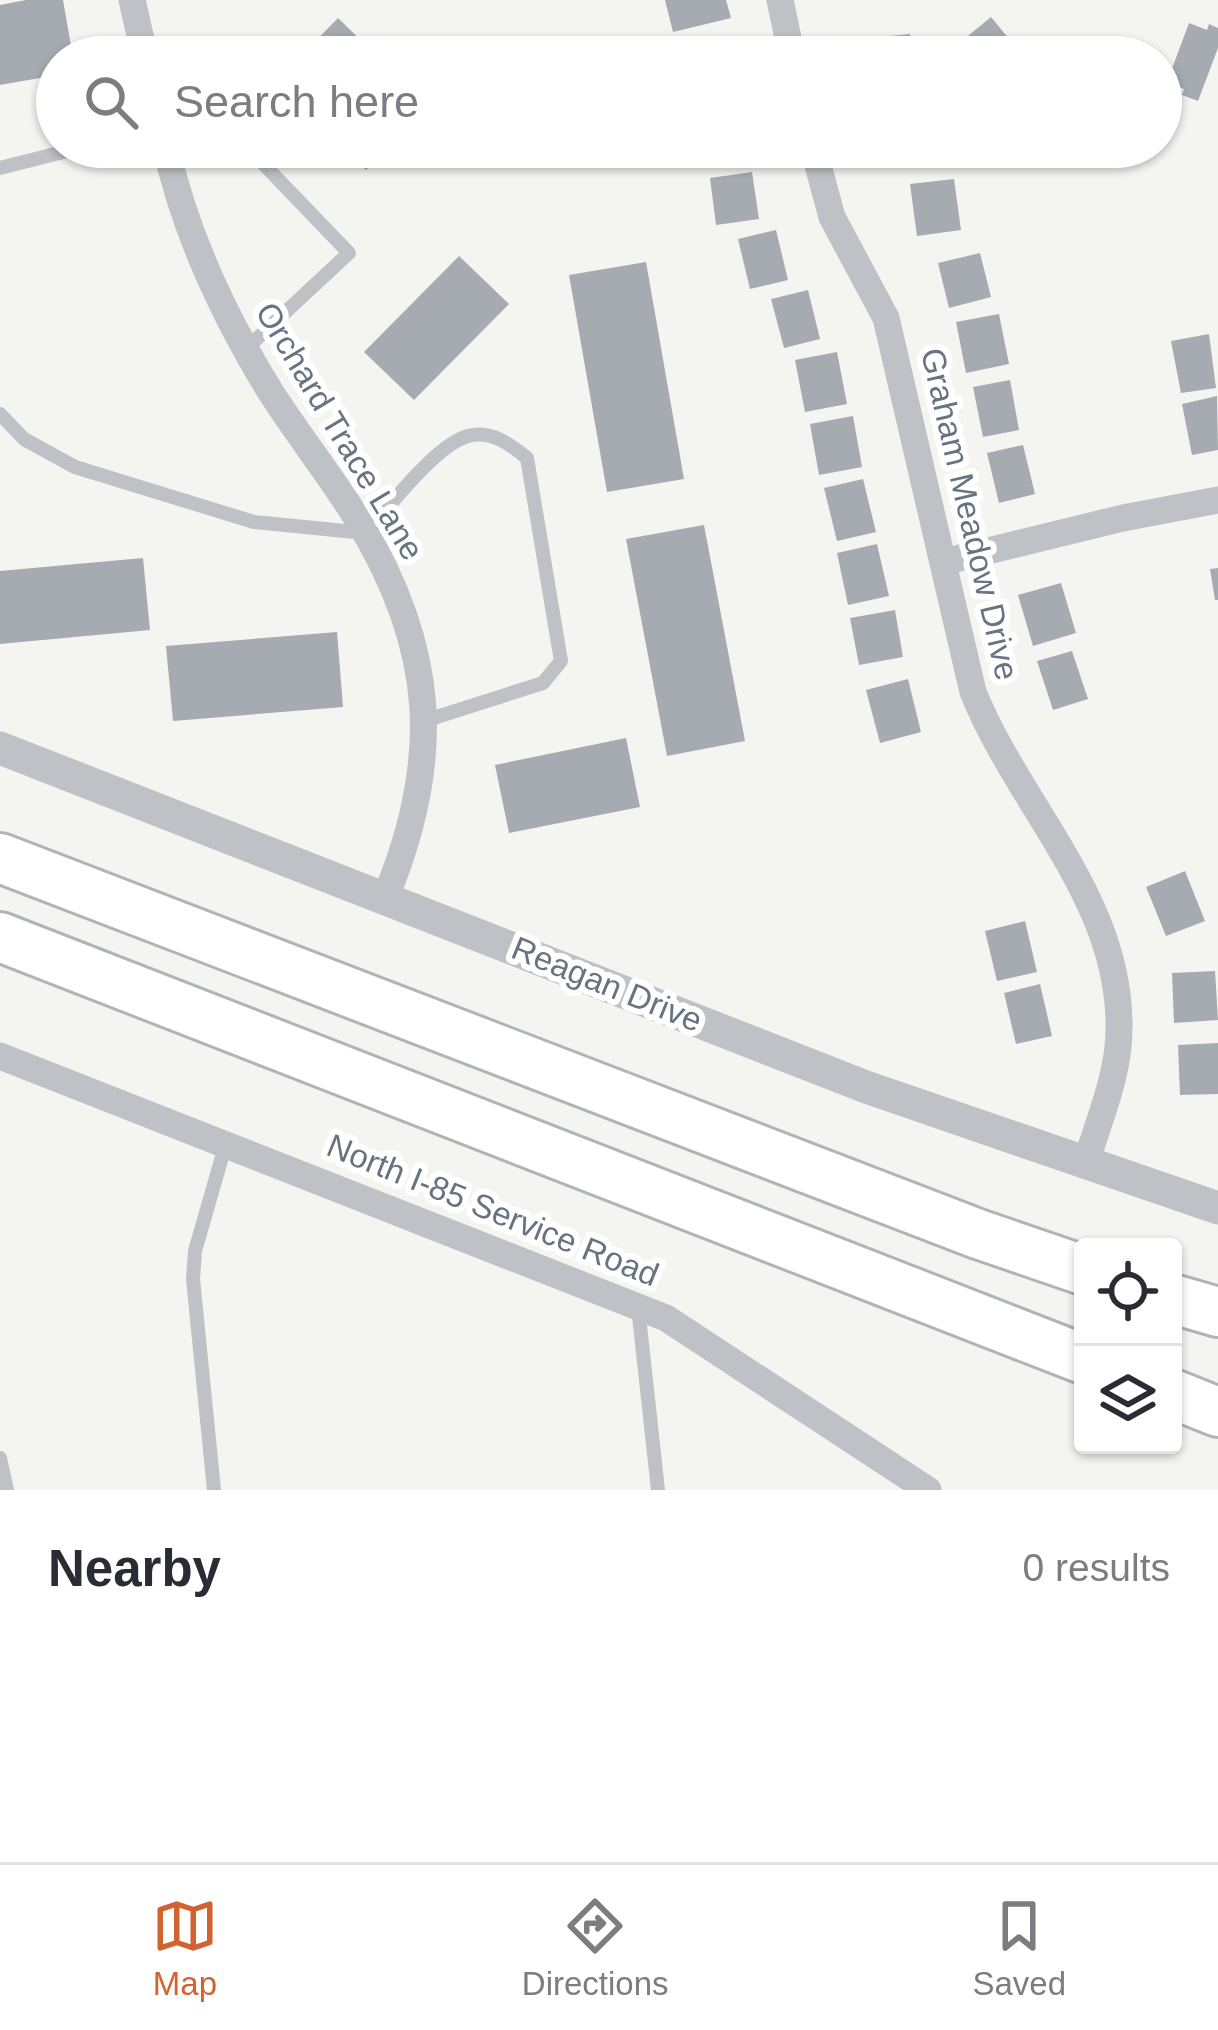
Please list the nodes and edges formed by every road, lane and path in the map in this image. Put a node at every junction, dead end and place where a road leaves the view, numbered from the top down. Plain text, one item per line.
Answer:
1 (132, 0) edge
2 (780, 0) edge
3 (140, 36) edge
4 (788, 36) edge
5 (36, 159) edge
6 (0, 168) edge
7 (173, 168) edge
8 (267, 168) edge
9 (819, 168) edge
10 (246, 349) junction
11 (0, 414) edge
12 (1218, 500) edge
13 (365, 533) junction
14 (943, 562) junction
15 (424, 722) junction
16 (0, 748) edge
17 (0, 858) edge
18 (386, 896) junction
19 (0, 937) edge
20 (0, 1057) edge
21 (226, 1143) junction
22 (1086, 1163) junction
23 (1218, 1208) edge
24 (1074, 1267) edge
25 (1182, 1302) edge
26 (638, 1307) junction
27 (1218, 1312) edge
28 (1074, 1355) edge
29 (1182, 1398) edge
30 (1218, 1412) edge
31 (0, 1458) edge
32 (7, 1490) edge
33 (214, 1490) edge
34 (658, 1490) edge
35 (928, 1490) edge

1 - 3 street
2 - 4 street
5 - 6 lane
7 - 10 street, Orchard Trace Lane
8 - 10 lane
9 - 14 street, Graham Meadow Drive
10 - 13 street, Orchard Trace Lane
11 - 13 lane
12 - 14 street
13 - 15 street, Orchard Trace Lane
13 - 15 lane
14 - 22 street, Graham Meadow Drive
15 - 18 street, Orchard Trace Lane
16 - 18 street, Reagan Drive
17 - 24 highway
18 - 22 street, Reagan Drive
19 - 28 highway
20 - 21 street, North I-85 Service Road
21 - 26 street, North I-85 Service Road
21 - 33 lane
22 - 23 street, Reagan Drive
25 - 27 highway
26 - 34 lane
26 - 35 street, North I-85 Service Road
29 - 30 highway
31 - 32 lane

